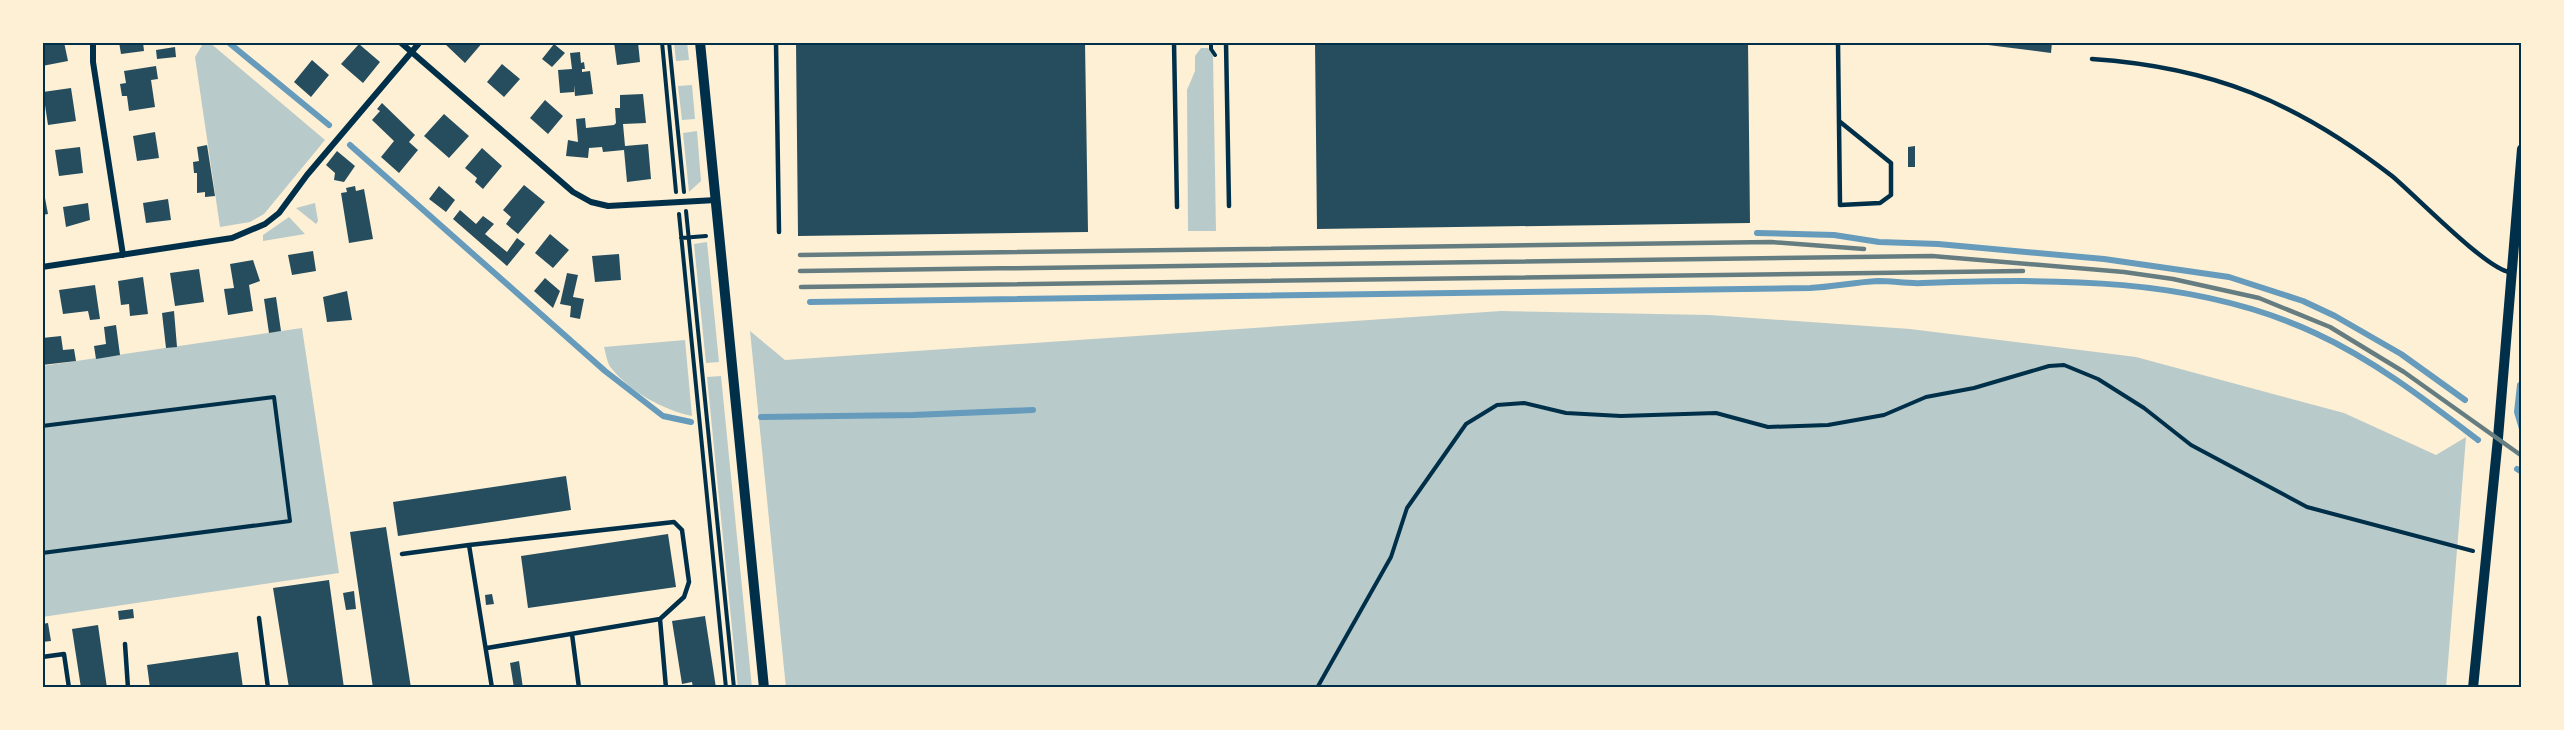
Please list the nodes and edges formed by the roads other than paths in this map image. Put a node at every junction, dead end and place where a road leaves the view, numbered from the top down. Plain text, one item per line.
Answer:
1 (93, 42) edge
2 (400, 42) edge
3 (420, 42) edge
4 (700, 42) edge
5 (776, 42) edge
6 (1174, 42) edge
7 (1226, 42) edge
8 (1838, 42) edge
9 (411, 52) junction
10 (2092, 59) dead end
11 (1839, 121) junction
12 (2522, 149) edge
13 (716, 200) junction
14 (1229, 206) dead end
15 (1177, 207) dead end
16 (779, 232) dead end
17 (123, 255) junction
18 (42, 267) edge
19 (2510, 272) junction
20 (469, 545) junction
21 (402, 554) dead end
22 (258, 618) dead end
23 (660, 619) junction
24 (572, 634) junction
25 (125, 644) dead end
26 (487, 648) junction
27 (42, 657) edge
28 (69, 688) edge
29 (128, 688) edge
30 (268, 688) edge
31 (492, 688) edge
32 (579, 688) edge
33 (666, 688) edge
34 (764, 688) edge
35 (2473, 688) edge

1 - 17 street
2 - 9 street
3 - 9 street
4 - 13 street
5 - 16 lane
6 - 15 lane
7 - 14 lane
8 - 11 lane
9 - 13 street
9 - 17 street
10 - 19 lane
11 - 11 lane
12 - 19 street
13 - 34 street
17 - 18 street
19 - 35 street
20 - 21 lane
20 - 23 lane
20 - 26 lane
22 - 30 lane
23 - 24 lane
23 - 33 lane
24 - 26 lane
24 - 32 lane
25 - 29 lane
26 - 31 lane
27 - 28 lane

